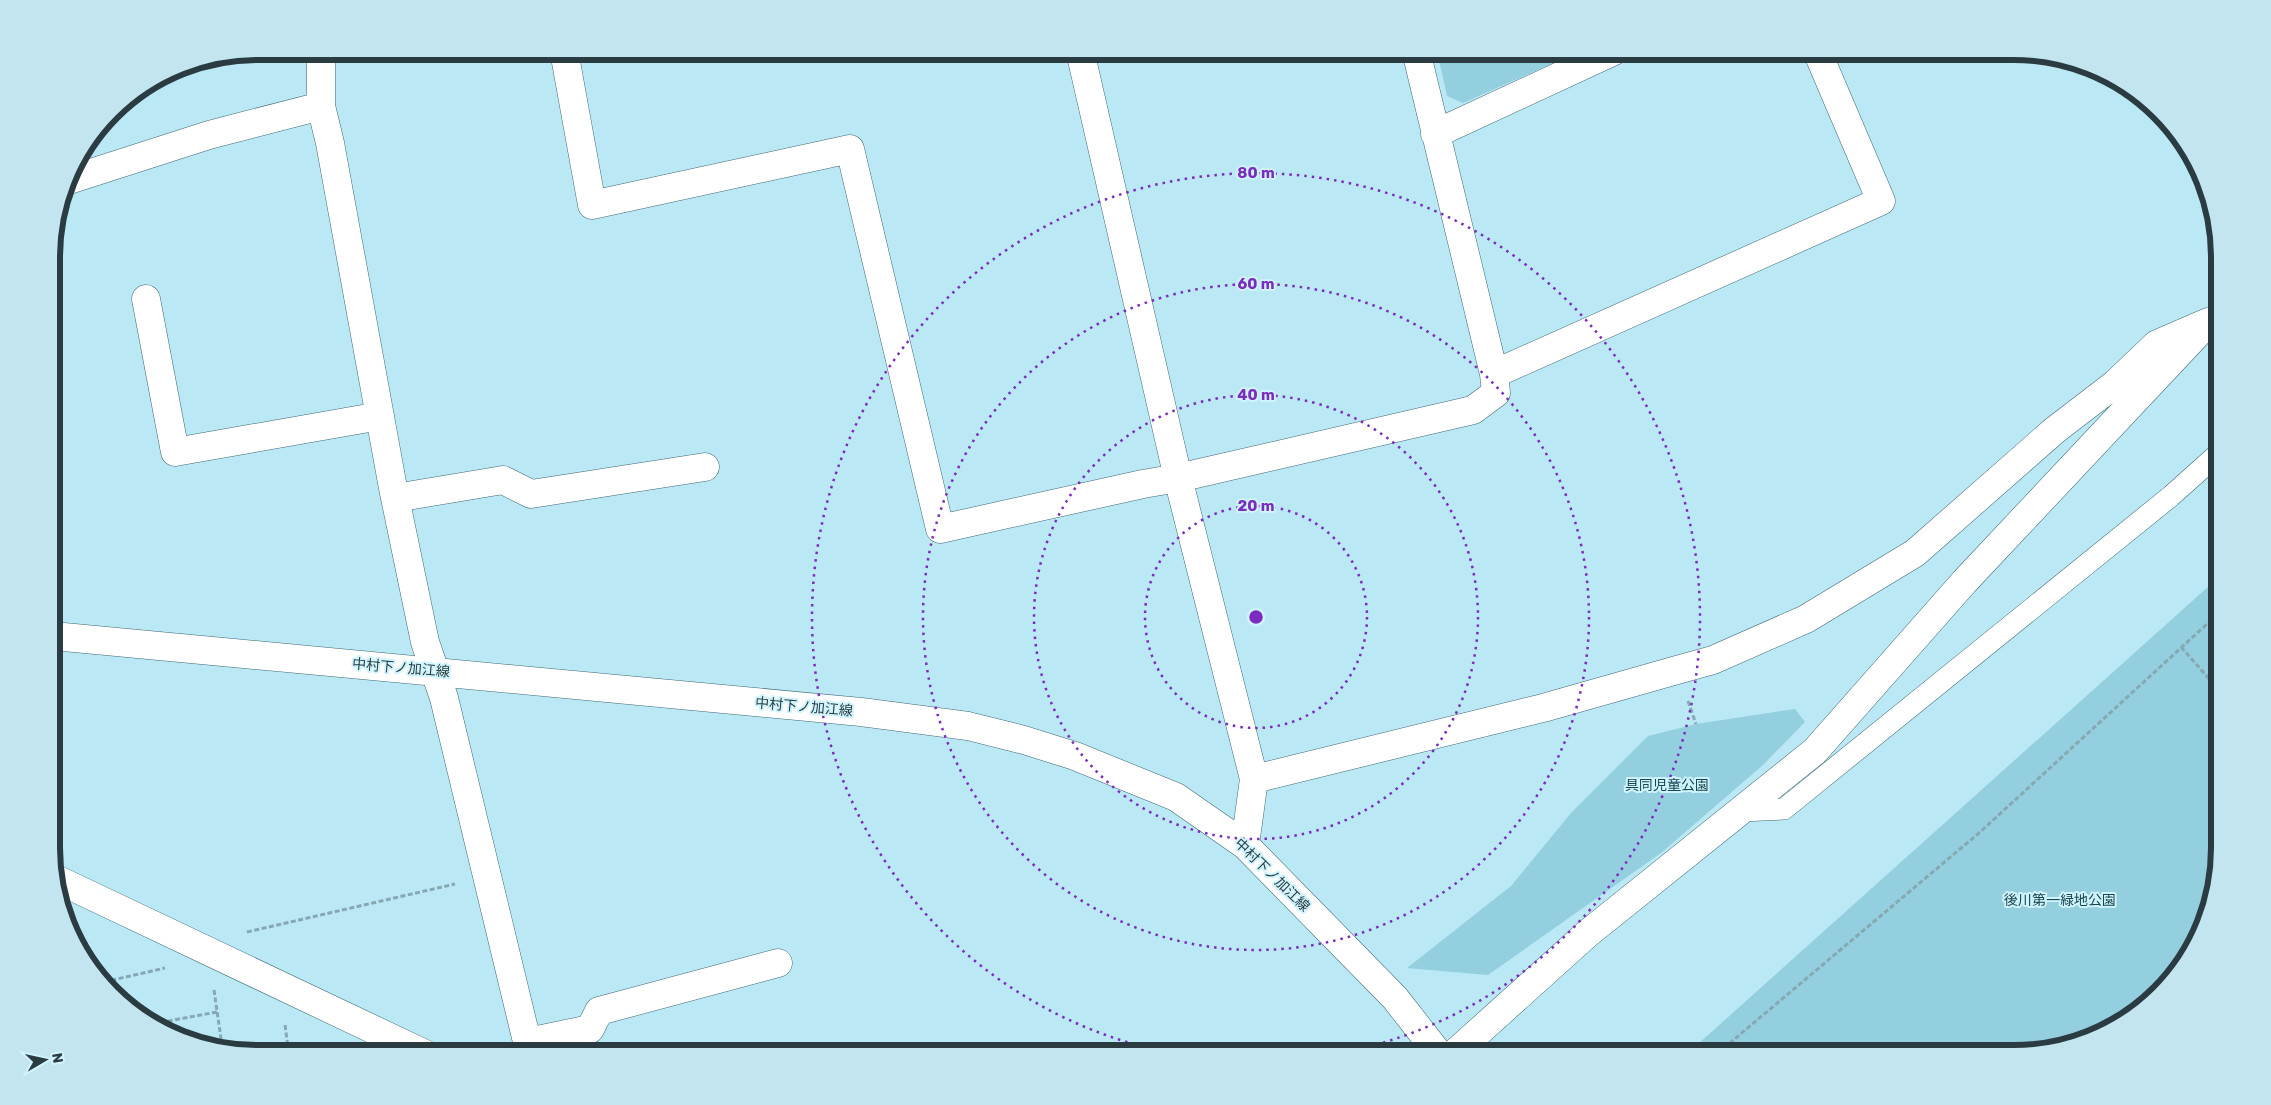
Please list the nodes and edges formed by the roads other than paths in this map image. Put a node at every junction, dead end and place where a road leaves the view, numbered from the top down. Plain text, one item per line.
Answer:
1 (321, 60) edge
2 (566, 60) edge
3 (1082, 60) edge
4 (1418, 60) edge
5 (1595, 60) edge
6 (1821, 60) edge
7 (322, 106) junction
8 (1435, 134) junction
9 (77, 177) edge
10 (146, 299) dead end
11 (2211, 318) edge
12 (2211, 319) edge
13 (1494, 374) junction
14 (380, 416) junction
15 (2211, 460) edge
16 (705, 467) dead end
17 (1178, 478) junction
18 (395, 498) junction
19 (60, 637) edge
20 (433, 671) junction
21 (1254, 779) junction
22 (1741, 811) junction
23 (1246, 845) junction
24 (63, 883) edge
25 (778, 963) dead end
26 (406, 1045) edge
27 (528, 1045) edge
28 (539, 1045) edge
29 (1431, 1045) edge
30 (1465, 1045) edge

1 - 7 street
2 - 17 street
3 - 17 street
4 - 8 street
5 - 8 street
6 - 13 street
7 - 9 street
7 - 14 street
8 - 13 street
10 - 14 street
11 - 21 street
12 - 22 street
13 - 17 street
14 - 18 street
15 - 22 lane
16 - 18 street
17 - 21 street
18 - 20 street
19 - 20 street, 中村下ノ加江線
20 - 23 street, 中村下ノ加江線
20 - 27 street
21 - 23 street
22 - 30 street
23 - 29 street, 中村下ノ加江線
24 - 26 street
25 - 28 street

